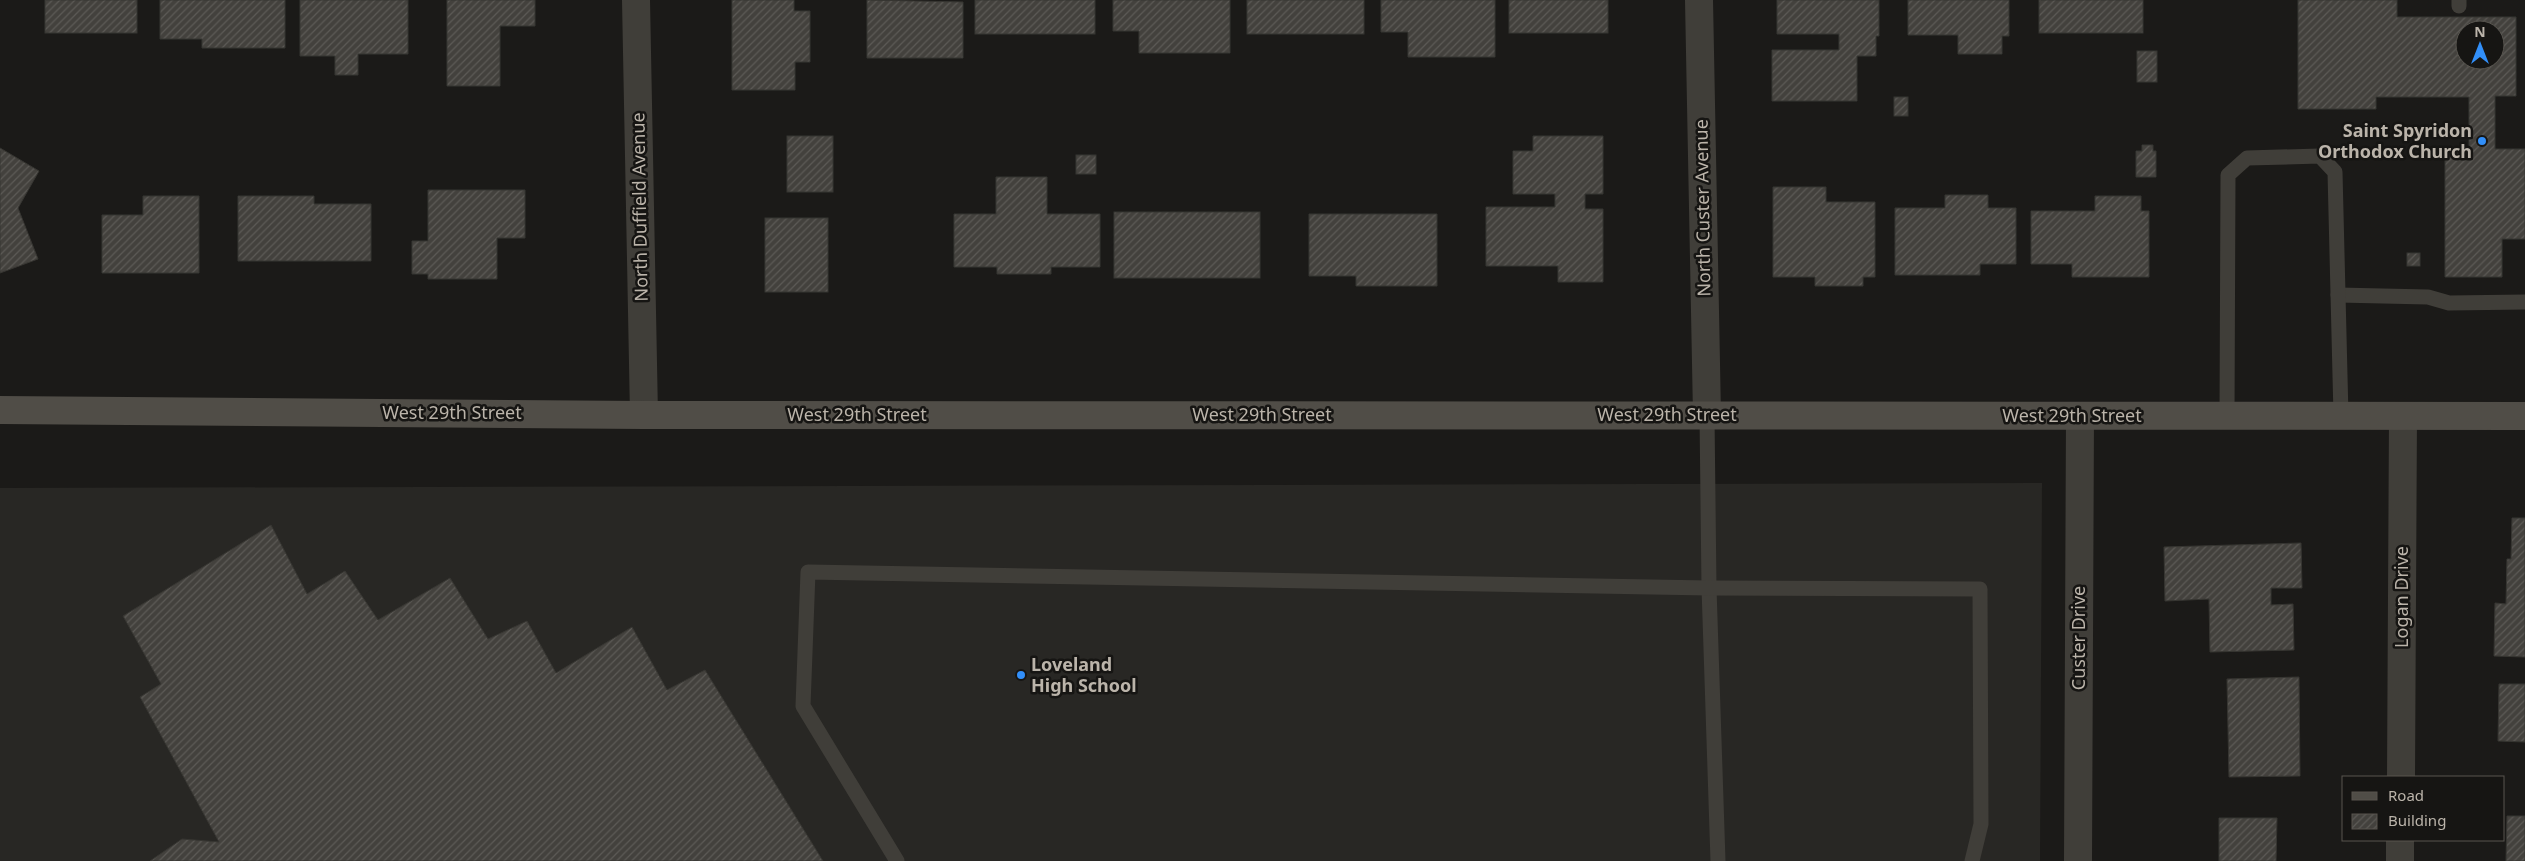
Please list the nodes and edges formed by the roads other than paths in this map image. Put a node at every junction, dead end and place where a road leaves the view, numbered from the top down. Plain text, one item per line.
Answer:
1 (636, 0) edge
2 (1699, 0) edge
3 (2338, 295) junction
4 (2525, 302) edge
5 (0, 410) edge
6 (644, 414) junction
7 (1706, 415) junction
8 (2080, 416) junction
9 (2227, 416) junction
10 (2341, 416) junction
11 (2403, 416) junction
12 (2525, 416) edge
13 (1709, 588) junction
14 (2401, 776) edge
15 (2400, 841) edge
16 (897, 861) edge
17 (1718, 861) edge
18 (1972, 861) edge
19 (2078, 861) edge
20 (2400, 861) edge

1 - 6 street, North Duffield Avenue
2 - 7 street, North Custer Avenue
3 - 4 lane
3 - 9 lane
3 - 10 lane
5 - 6 main road, West 29th Street
6 - 7 main road, West 29th Street
7 - 8 main road, West 29th Street
7 - 13 lane
8 - 9 main road, West 29th Street
8 - 19 street, Custer Drive
9 - 10 main road, West 29th Street
10 - 11 main road, West 29th Street
11 - 12 main road, West 29th Street
11 - 14 street, Logan Drive
13 - 16 lane
13 - 17 lane
13 - 18 lane
15 - 20 street

